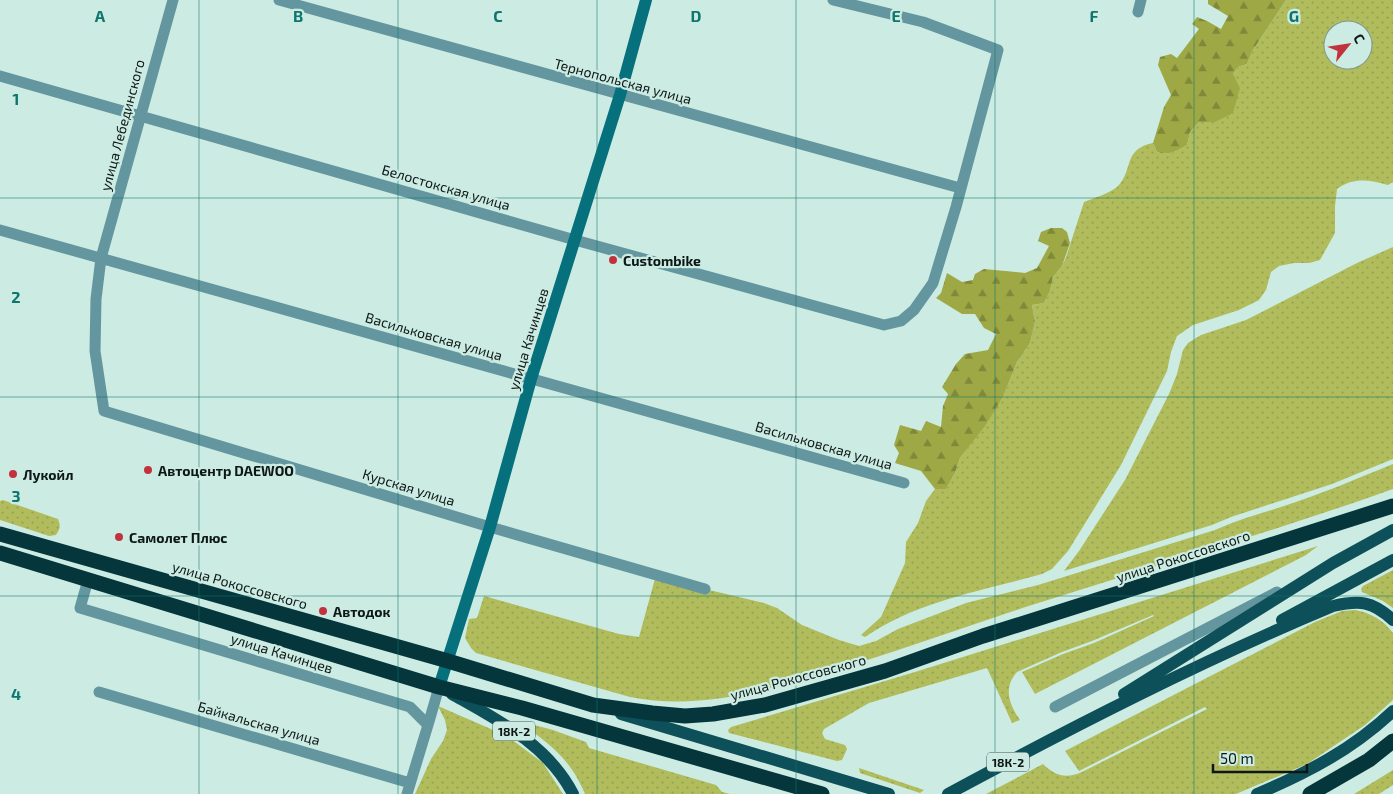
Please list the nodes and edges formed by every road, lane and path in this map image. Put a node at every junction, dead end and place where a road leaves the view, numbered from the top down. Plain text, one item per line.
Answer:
1 (173, 0) edge
2 (279, 0) edge
3 (646, 0) edge
4 (834, 0) edge
5 (1141, 0) edge
6 (1138, 12) dead end
7 (0, 76) edge
8 (620, 95) junction
9 (140, 115) junction
10 (960, 188) junction
11 (0, 230) edge
12 (575, 240) junction
13 (101, 258) junction
14 (531, 379) junction
15 (104, 411) joint
16 (904, 483) dead end
17 (1393, 506) edge
18 (490, 527) junction
19 (1393, 530) edge
20 (0, 534) edge
21 (0, 553) edge
22 (1393, 560) edge
23 (1332, 564) junction
24 (88, 580) junction
25 (705, 589) dead end
26 (1393, 620) edge
27 (448, 661) junction
28 (1187, 671) junction
29 (439, 687) junction
30 (99, 692) dead end
31 (593, 705) junction
32 (1054, 707) dead end
33 (1393, 711) edge
34 (428, 725) junction
35 (1068, 730) junction
36 (1393, 741) edge
37 (409, 789) edge
38 (573, 794) edge
39 (822, 794) edge
40 (889, 794) edge
41 (948, 794) edge
42 (1257, 794) edge
43 (1310, 794) edge

1 - 9 street, улица Лебединского
2 - 8 street, Тернопольская улица
3 - 8 main road, улица Качинцев
4 - 10 street
5 - 6 street
7 - 9 street, Белостокская улица
8 - 10 street, Тернопольская улица
8 - 12 main road, улица Качинцев
9 - 12 street, Белостокская улица
9 - 13 street, улица Лебединского
10 - 12 street, Белостокская улица
11 - 13 street, Васильковская улица
12 - 14 main road, улица Качинцев
13 - 14 street, Васильковская улица
13 - 15 street, улица Лебединского
14 - 16 street, Васильковская улица
14 - 18 main road, улица Качинцев
15 - 18 street, Курская улица
17 - 31 highway, улица Рокоссовского
18 - 25 street, Курская улица
18 - 27 main road, улица Качинцев
19 - 23 main road
20 - 27 highway, улица Рокоссовского
21 - 24 highway
22 - 28 main road
23 - 32 street
23 - 35 main road
24 - 29 highway
24 - 34 street, улица Качинцев
26 - 28 main road
27 - 29 main road, улица Качинцев
27 - 31 highway, улица Рокоссовского
28 - 35 main road
29 - 34 street
29 - 38 main road, 18К-2
29 - 39 highway
30 - 37 street, Байкальская улица
31 - 40 main road
33 - 42 main road
34 - 37 street
35 - 41 main road, 18К-2
36 - 43 highway

